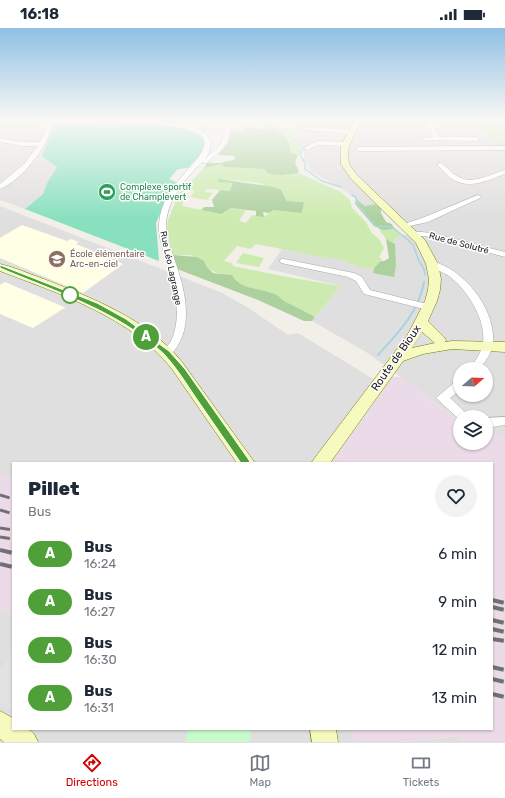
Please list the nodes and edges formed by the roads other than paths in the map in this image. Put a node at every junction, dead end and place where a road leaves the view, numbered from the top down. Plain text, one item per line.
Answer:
1 (38, 152) edge
2 (206, 152) edge
3 (216, 152) edge
4 (345, 152) edge
5 (440, 166) dead end
6 (505, 172) edge
7 (0, 187) edge
8 (177, 187) junction
9 (478, 197) dead end
10 (409, 229) junction
11 (505, 255) edge
12 (284, 261) dead end
13 (432, 264) junction
14 (0, 267) edge
15 (422, 305) junction
16 (421, 321) junction
17 (414, 336) junction
18 (436, 344) junction
19 (488, 347) junction
20 (505, 347) edge
21 (166, 353) junction
22 (398, 357) junction
23 (479, 362) edge
24 (453, 389) edge
25 (456, 410) edge
26 (505, 421) edge
27 (493, 422) edge
28 (245, 462) edge
29 (321, 462) edge
30 (0, 724) edge
31 (323, 730) edge
32 (25, 742) edge
33 (325, 742) edge

1 - 7 street
2 - 8 street, Rue Léo Lagrange
3 - 8 street
4 - 10 main road, Route de Bioux
5 - 6 street
8 - 21 street, Rue Léo Lagrange
9 - 10 street
10 - 11 street, Rue de Solutré
10 - 13 main road, Route de Bioux
12 - 15 street
13 - 15 main road, Route de Bioux
13 - 19 street
14 - 21 main road
15 - 16 main road, Route de Bioux
16 - 17 main road, Route de Bioux
16 - 18 main road
17 - 18 main road
17 - 22 main road, Route de Bioux
18 - 19 main road
18 - 22 main road
19 - 20 main road
19 - 23 street
21 - 28 main road
22 - 29 main road, Route de Bioux
24 - 25 street
26 - 27 street
30 - 32 main road
31 - 33 main road

